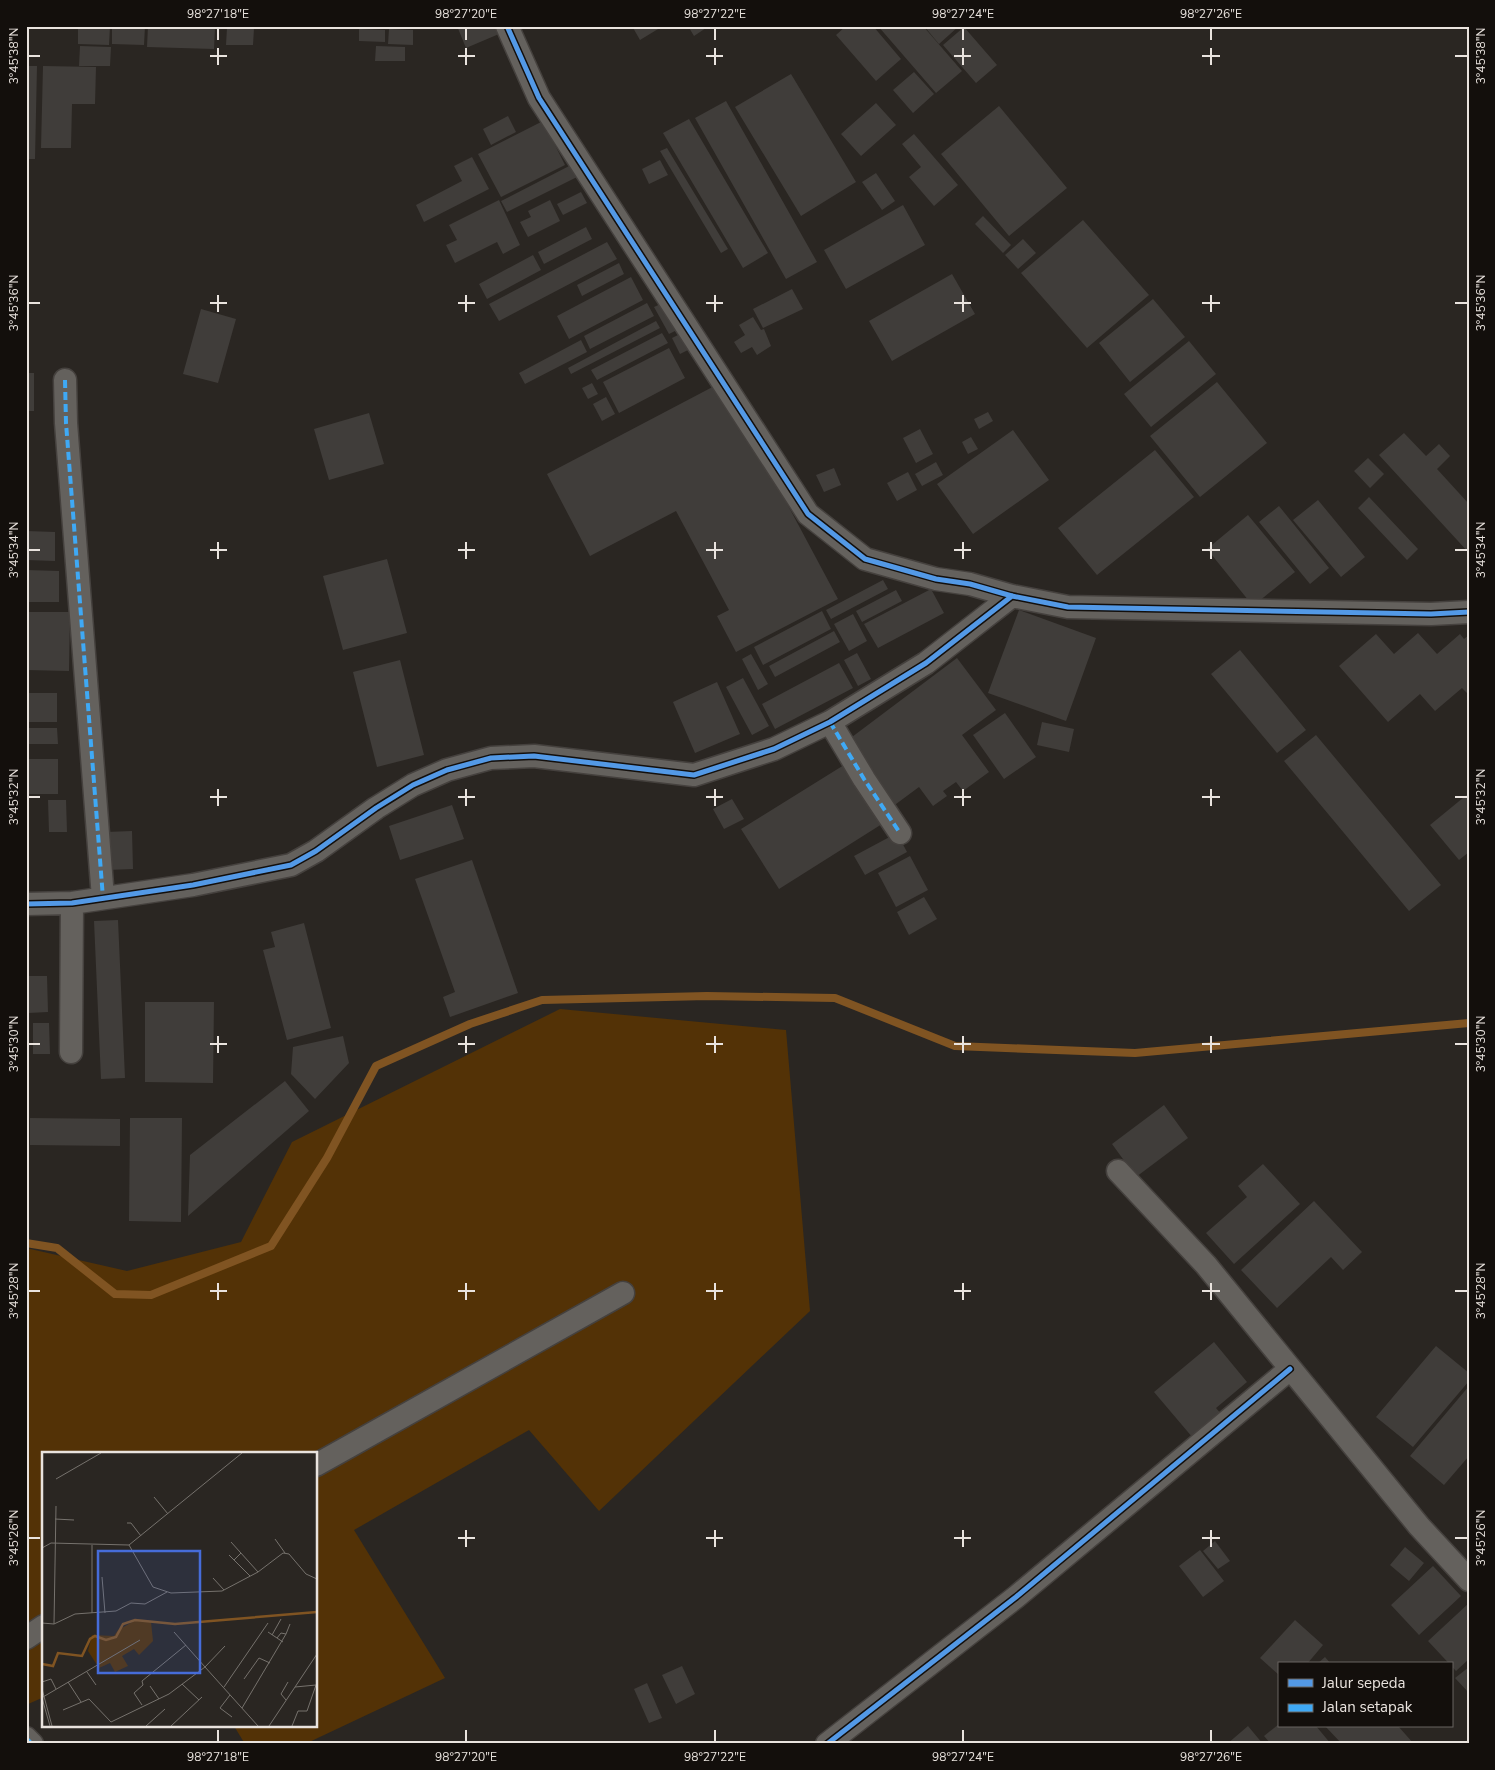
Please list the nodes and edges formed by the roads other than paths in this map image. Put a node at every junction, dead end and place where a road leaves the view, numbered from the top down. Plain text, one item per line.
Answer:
1 (507, 26) edge
2 (65, 380) dead end
3 (1012, 596) junction
4 (1469, 612) edge
5 (830, 722) junction
6 (900, 833) dead end
7 (103, 898) junction
8 (72, 903) junction
9 (26, 904) edge
10 (70, 1052) dead end
11 (1118, 1171) dead end
12 (622, 1293) dead end
13 (1290, 1369) junction
14 (318, 1464) edge
15 (1469, 1580) edge
16 (42, 1627) edge
17 (26, 1638) edge
18 (26, 1738) edge
19 (32, 1744) edge
20 (827, 1744) edge

1 - 3 street
2 - 7 street
3 - 4 street
3 - 5 street
5 - 6 street
5 - 7 street
7 - 8 street
8 - 9 street
8 - 10 street
11 - 13 street
12 - 14 street
13 - 15 street
13 - 20 street
16 - 17 street
18 - 19 street

